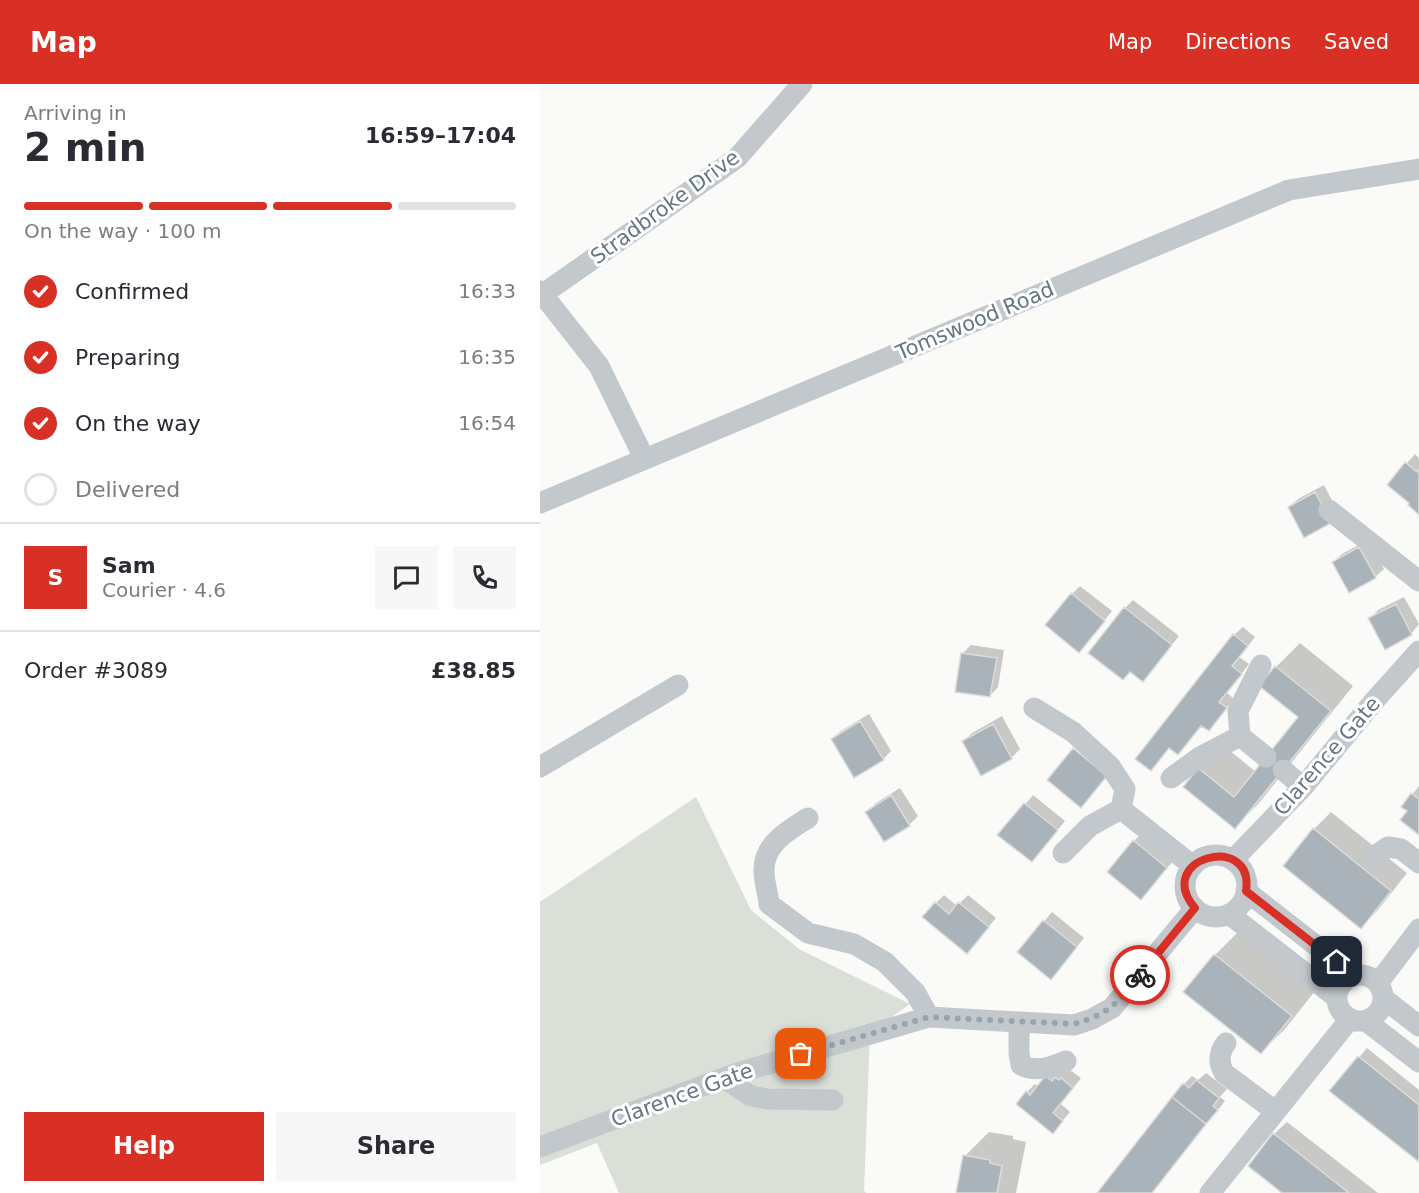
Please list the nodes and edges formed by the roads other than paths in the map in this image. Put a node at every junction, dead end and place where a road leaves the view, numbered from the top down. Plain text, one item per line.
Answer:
1 (802, 84) edge
2 (1419, 169) edge
3 (541, 292) edge
4 (644, 458) junction
5 (540, 503) edge
6 (1329, 510) dead end
7 (1419, 581) edge
8 (1419, 651) edge
9 (1261, 665) dead end
10 (678, 685) dead end
11 (1034, 708) dead end
12 (1239, 736) junction
13 (1266, 757) dead end
14 (540, 767) edge
15 (1283, 770) dead end
16 (1172, 778) dead end
17 (1303, 787) junction
18 (1121, 809) junction
19 (808, 818) dead end
20 (1064, 854) dead end
21 (1372, 858) dead end
22 (1233, 860) junction
23 (1419, 863) edge
24 (1193, 866) junction
25 (1246, 891) junction
26 (1195, 908) junction
27 (1229, 914) junction
28 (1419, 929) edge
29 (1355, 976) junction
30 (1380, 990) junction
31 (1337, 998) junction
32 (929, 1017) junction
33 (1358, 1020) junction
34 (1018, 1023) junction
35 (1419, 1026) edge
36 (1226, 1043) dead end
37 (1066, 1061) dead end
38 (1419, 1062) edge
39 (724, 1078) junction
40 (832, 1100) dead end
41 (1275, 1111) junction
42 (540, 1147) edge
43 (1217, 1190) edge

1 - 3 street, Stradbroke Drive
2 - 4 street, Tomswood Road
3 - 4 street
4 - 5 street, Tomswood Road
6 - 7 street
8 - 17 street, Clarence Gate
9 - 12 street
10 - 14 street
11 - 18 street
12 - 13 street
12 - 16 street
15 - 17 street
17 - 22 street, Clarence Gate
18 - 20 street
18 - 24 street
19 - 32 street
21 - 23 street
22 - 24 street
22 - 25 street
24 - 26 street
25 - 27 street
25 - 29 street
26 - 27 street
26 - 34 street, Clarence Gate
27 - 31 street
28 - 30 street
29 - 30 street
29 - 31 street
30 - 33 street
30 - 35 street
31 - 33 street
32 - 34 street, Clarence Gate
32 - 39 street, Clarence Gate
33 - 38 street
33 - 41 street
34 - 37 street
36 - 41 street
39 - 40 street
39 - 42 street, Clarence Gate
41 - 43 street

